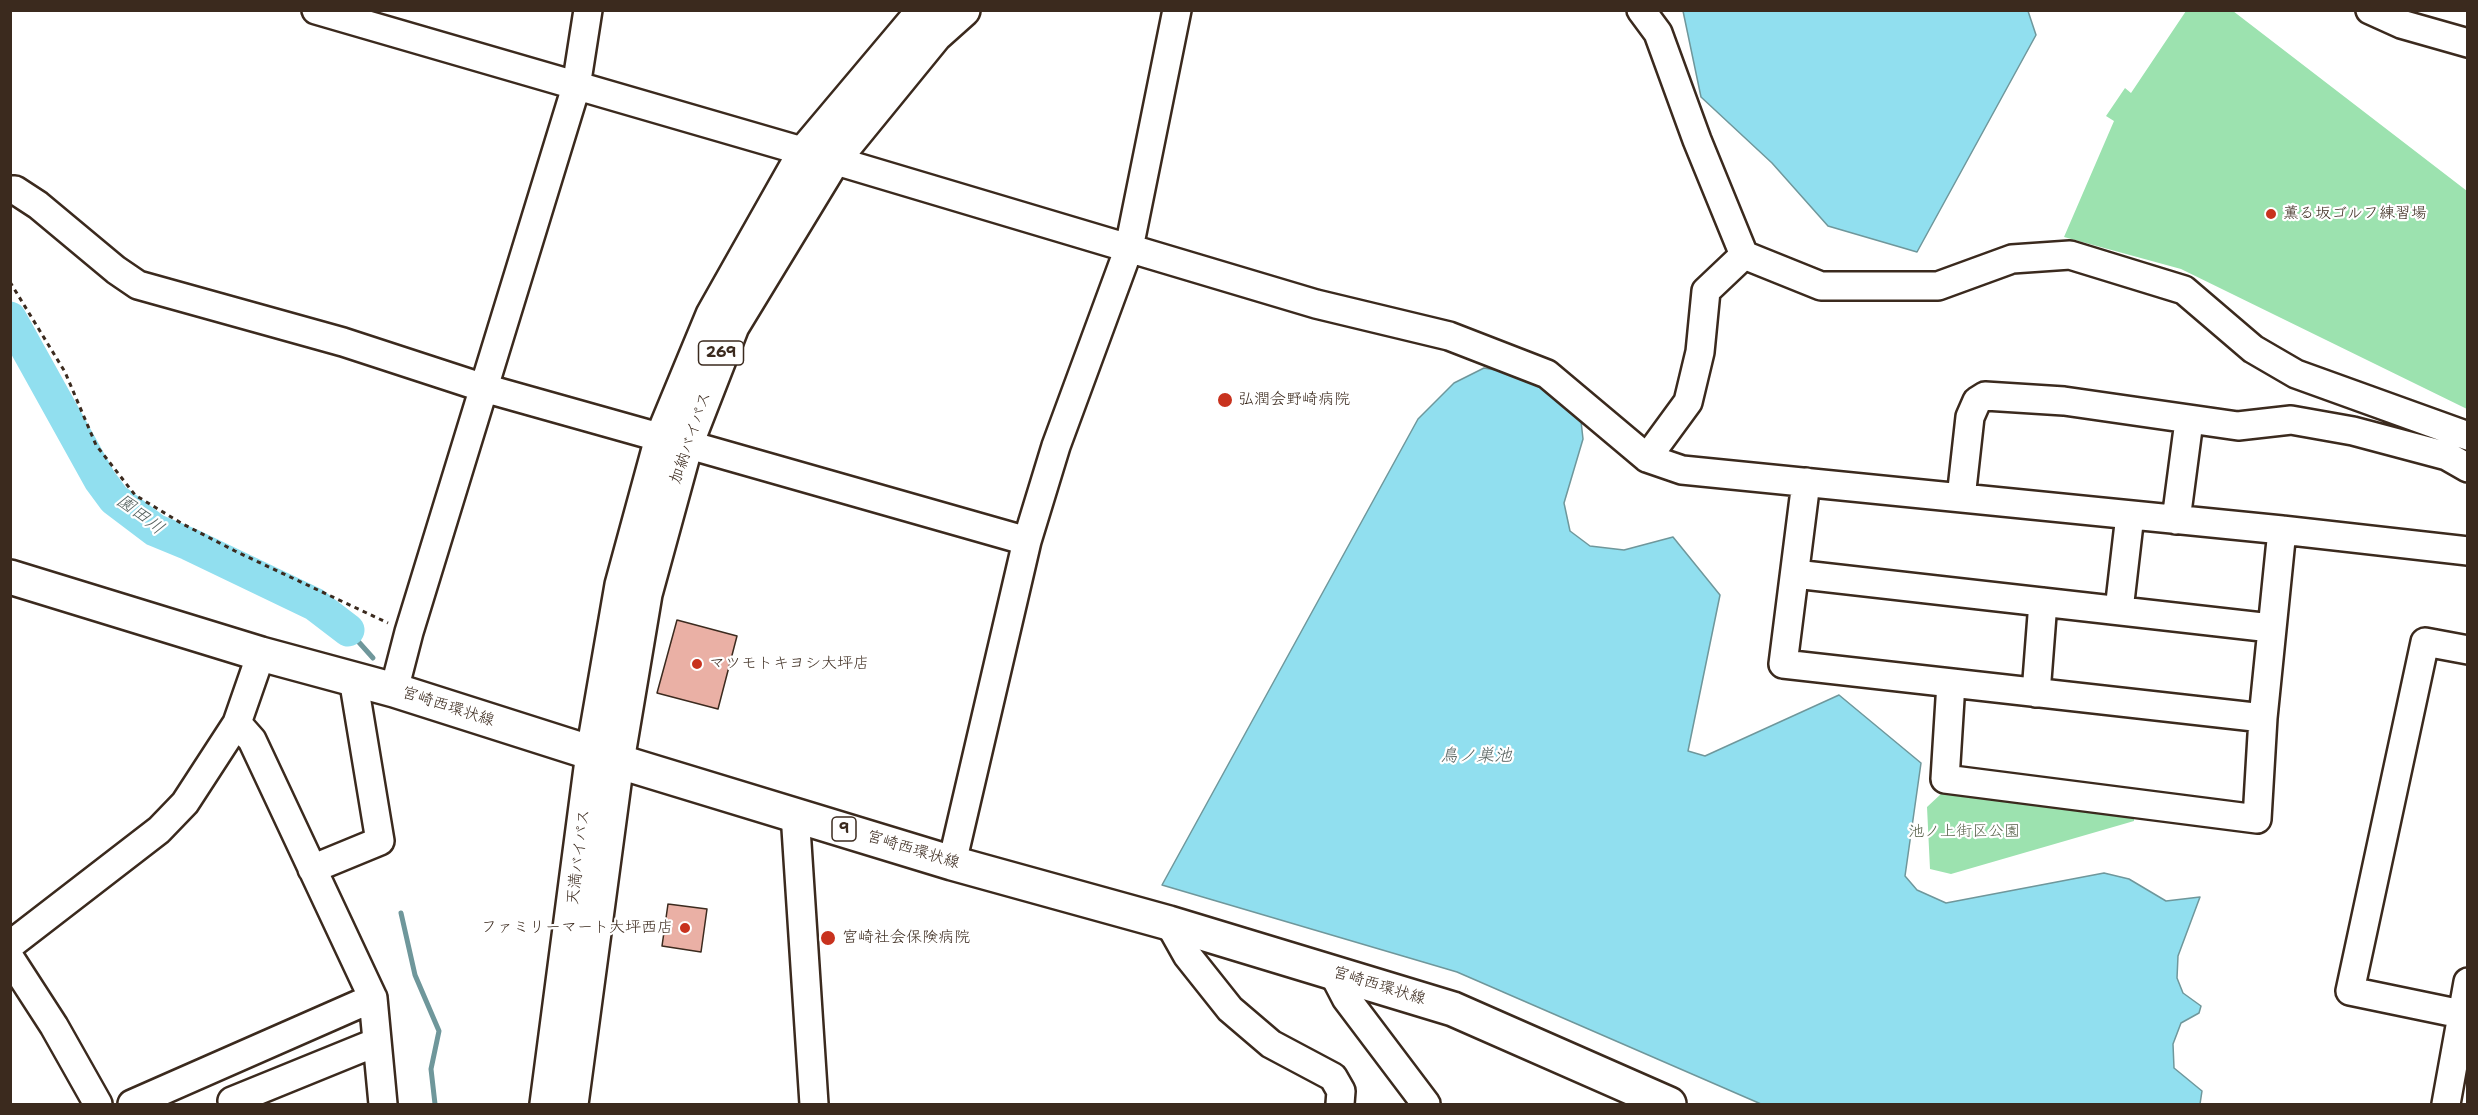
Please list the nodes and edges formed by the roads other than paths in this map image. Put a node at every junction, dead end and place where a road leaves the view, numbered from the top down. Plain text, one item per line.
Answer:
1 (316, 10) edge
2 (588, 10) edge
3 (926, 10) edge
4 (963, 10) edge
5 (1177, 10) edge
6 (1641, 10) edge
7 (2370, 10) edge
8 (2403, 17) edge
9 (2468, 44) edge
10 (576, 87) junction
11 (819, 156) junction
12 (10, 190) edge
13 (1129, 248) junction
14 (1744, 255) junction
15 (484, 388) junction
16 (2360, 399) junction
17 (2189, 421) junction
18 (2353, 431) junction
19 (2468, 436) edge
20 (674, 441) junction
21 (1647, 458) junction
22 (2468, 468) edge
23 (1806, 483) junction
24 (1961, 498) junction
25 (2130, 515) junction
26 (2176, 519) junction
27 (2282, 530) junction
28 (1027, 541) junction
29 (2468, 551) edge
30 (1794, 574) junction
31 (10, 577) edge
32 (2043, 602) junction
33 (2119, 610) junction
34 (2271, 627) junction
35 (2468, 650) edge
36 (261, 654) junction
37 (353, 678) junction
38 (1951, 683) junction
39 (394, 690) junction
40 (2036, 693) junction
41 (2263, 718) junction
42 (237, 723) junction
43 (605, 757) junction
44 (795, 813) junction
45 (952, 863) junction
46 (312, 869) junction
47 (1169, 923) junction
48 (10, 945) edge
49 (10, 958) edge
50 (1332, 971) junction
51 (2468, 982) edge
52 (373, 998) junction
53 (2462, 1014) junction
54 (377, 1042) junction
55 (98, 1104) edge
56 (132, 1104) edge
57 (234, 1104) edge
58 (383, 1104) edge
59 (547, 1104) edge
60 (571, 1104) edge
61 (814, 1104) edge
62 (1340, 1104) edge
63 (1425, 1104) edge
64 (1669, 1104) edge
65 (2446, 1104) edge

1 - 10 street
2 - 10 street
3 - 11 main road, 加納バイパス / 269
4 - 11 main road, 加納バイパス / 269
5 - 13 street
6 - 14 street
7 - 8 street
8 - 9 street
10 - 11 street
10 - 15 street
11 - 13 street
11 - 20 main road, 加納バイパス / 269
12 - 15 street
13 - 21 street
13 - 28 street
14 - 16 street
14 - 21 street
15 - 20 street
15 - 39 street
16 - 18 street
16 - 19 street
17 - 18 street
17 - 24 street
17 - 26 street
18 - 22 street
20 - 28 street
20 - 43 main road, 加納バイパス / 269
21 - 23 street
23 - 24 street
23 - 30 street
24 - 25 street
25 - 26 street
25 - 33 street
26 - 27 street
27 - 29 street
27 - 34 street
28 - 45 street
30 - 32 street
30 - 38 street
31 - 36 main road, 宮崎西環状線 / 9
32 - 33 street
32 - 40 street
33 - 34 street
34 - 41 street
35 - 53 street
36 - 37 main road, 宮崎西環状線 / 9
36 - 42 street
37 - 39 main road, 宮崎西環状線 / 9
37 - 46 street
38 - 40 street
38 - 41 street
39 - 43 main road, 宮崎西環状線 / 9
40 - 41 street
42 - 46 street
42 - 48 street
43 - 44 main road, 宮崎西環状線 / 9
43 - 59 main road, 天満バイパス / 269
43 - 60 main road, 天満バイパス / 269
44 - 45 main road, 宮崎西環状線 / 9
44 - 61 street
45 - 47 main road, 宮崎西環状線 / 9
46 - 52 street
47 - 50 main road, 宮崎西環状線 / 9
47 - 62 street
49 - 55 street
50 - 63 street
50 - 64 main road, 宮崎西環状線 / 9
51 - 53 street
52 - 54 street
52 - 56 street
53 - 65 street
54 - 57 street
54 - 58 street

